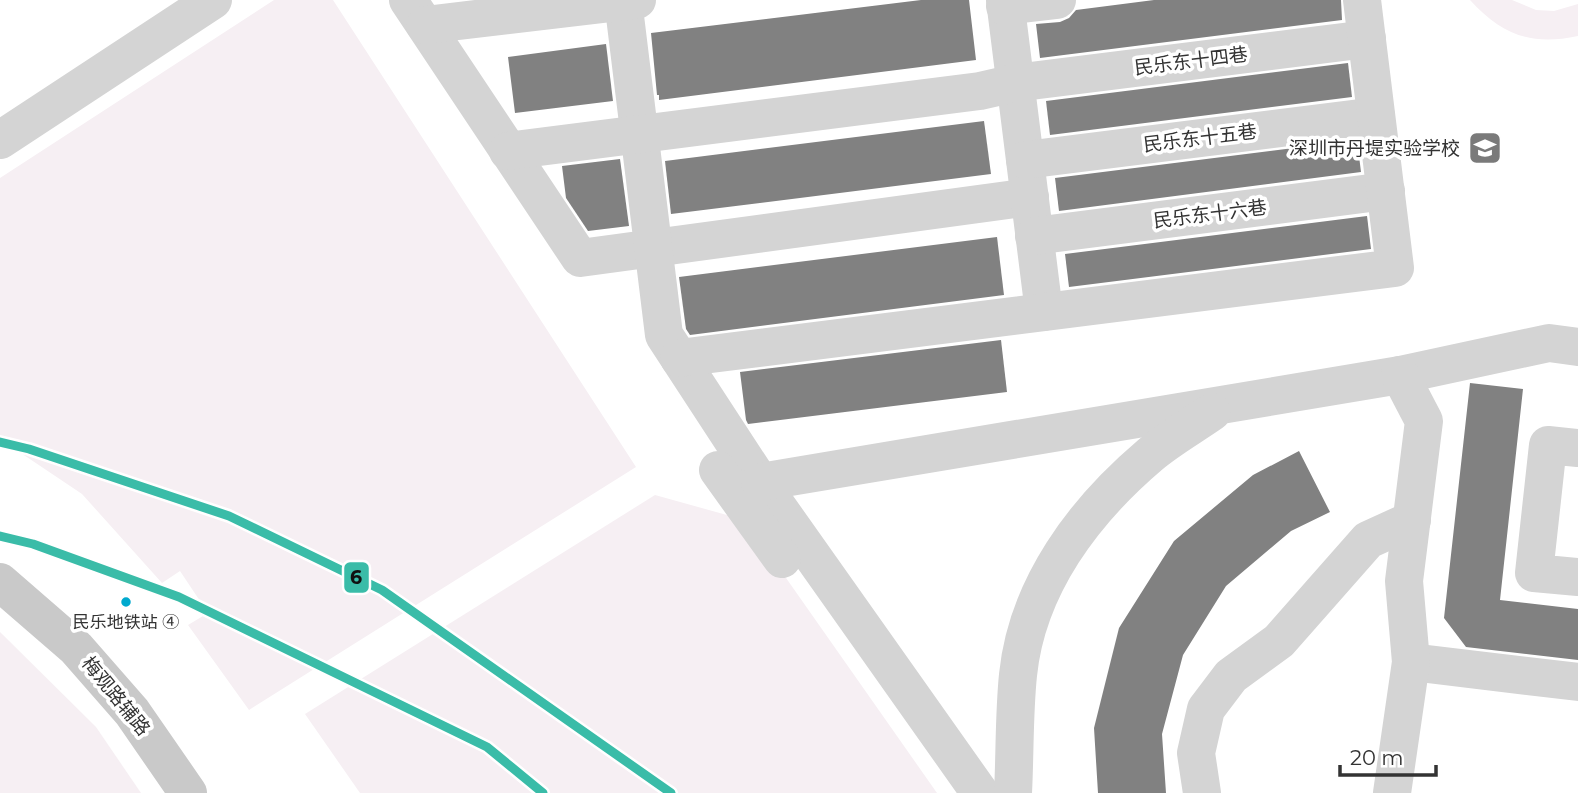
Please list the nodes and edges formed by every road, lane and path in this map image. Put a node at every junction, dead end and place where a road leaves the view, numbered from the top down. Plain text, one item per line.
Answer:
1 (213, 0) edge
2 (1057, 0) edge
3 (1362, 0) edge
4 (628, 1) edge
5 (1005, 3) edge
6 (416, 13) edge
7 (1367, 39) junction
8 (1015, 83) junction
9 (1376, 116) junction
10 (639, 134) junction
11 (0, 140) edge
12 (508, 151) junction
13 (1025, 160) junction
14 (1386, 191) junction
15 (1030, 197) junction
16 (1034, 236) junction
17 (653, 248) junction
18 (1044, 312) junction
19 (1578, 347) edge
20 (679, 358) junction
21 (1400, 375) junction
22 (1223, 405) junction
23 (1578, 448) edge
24 (718, 470) dead end
25 (760, 482) junction
26 (1412, 520) junction
27 (1578, 577) edge
28 (0, 582) edge
29 (1411, 662) junction
30 (1578, 682) edge
31 (188, 793) edge
32 (948, 793) edge
33 (980, 793) edge
34 (1013, 793) edge
35 (1202, 793) edge
36 (1392, 793) edge

1 - 11 street
2 - 5 street
3 - 7 street
4 - 6 street
4 - 10 street
5 - 8 street
6 - 12 street
7 - 8 street, 民乐东十四巷
7 - 9 street
8 - 10 street, 民乐东十四巷
8 - 13 street
9 - 13 street, 民乐东十五巷
9 - 14 street
10 - 12 street, 民乐东十四巷
10 - 17 street
12 - 17 street
13 - 15 street
14 - 16 street, 民乐东十六巷
14 - 18 street
15 - 16 street
15 - 17 street
16 - 18 street
17 - 20 street
18 - 20 street
19 - 21 street
20 - 25 street
21 - 22 street
21 - 26 street
22 - 25 street
22 - 34 street
23 - 27 street
24 - 32 street
25 - 33 street
26 - 29 street
26 - 35 street
28 - 31 main road, 梅观路辅路
29 - 30 street
29 - 36 street

